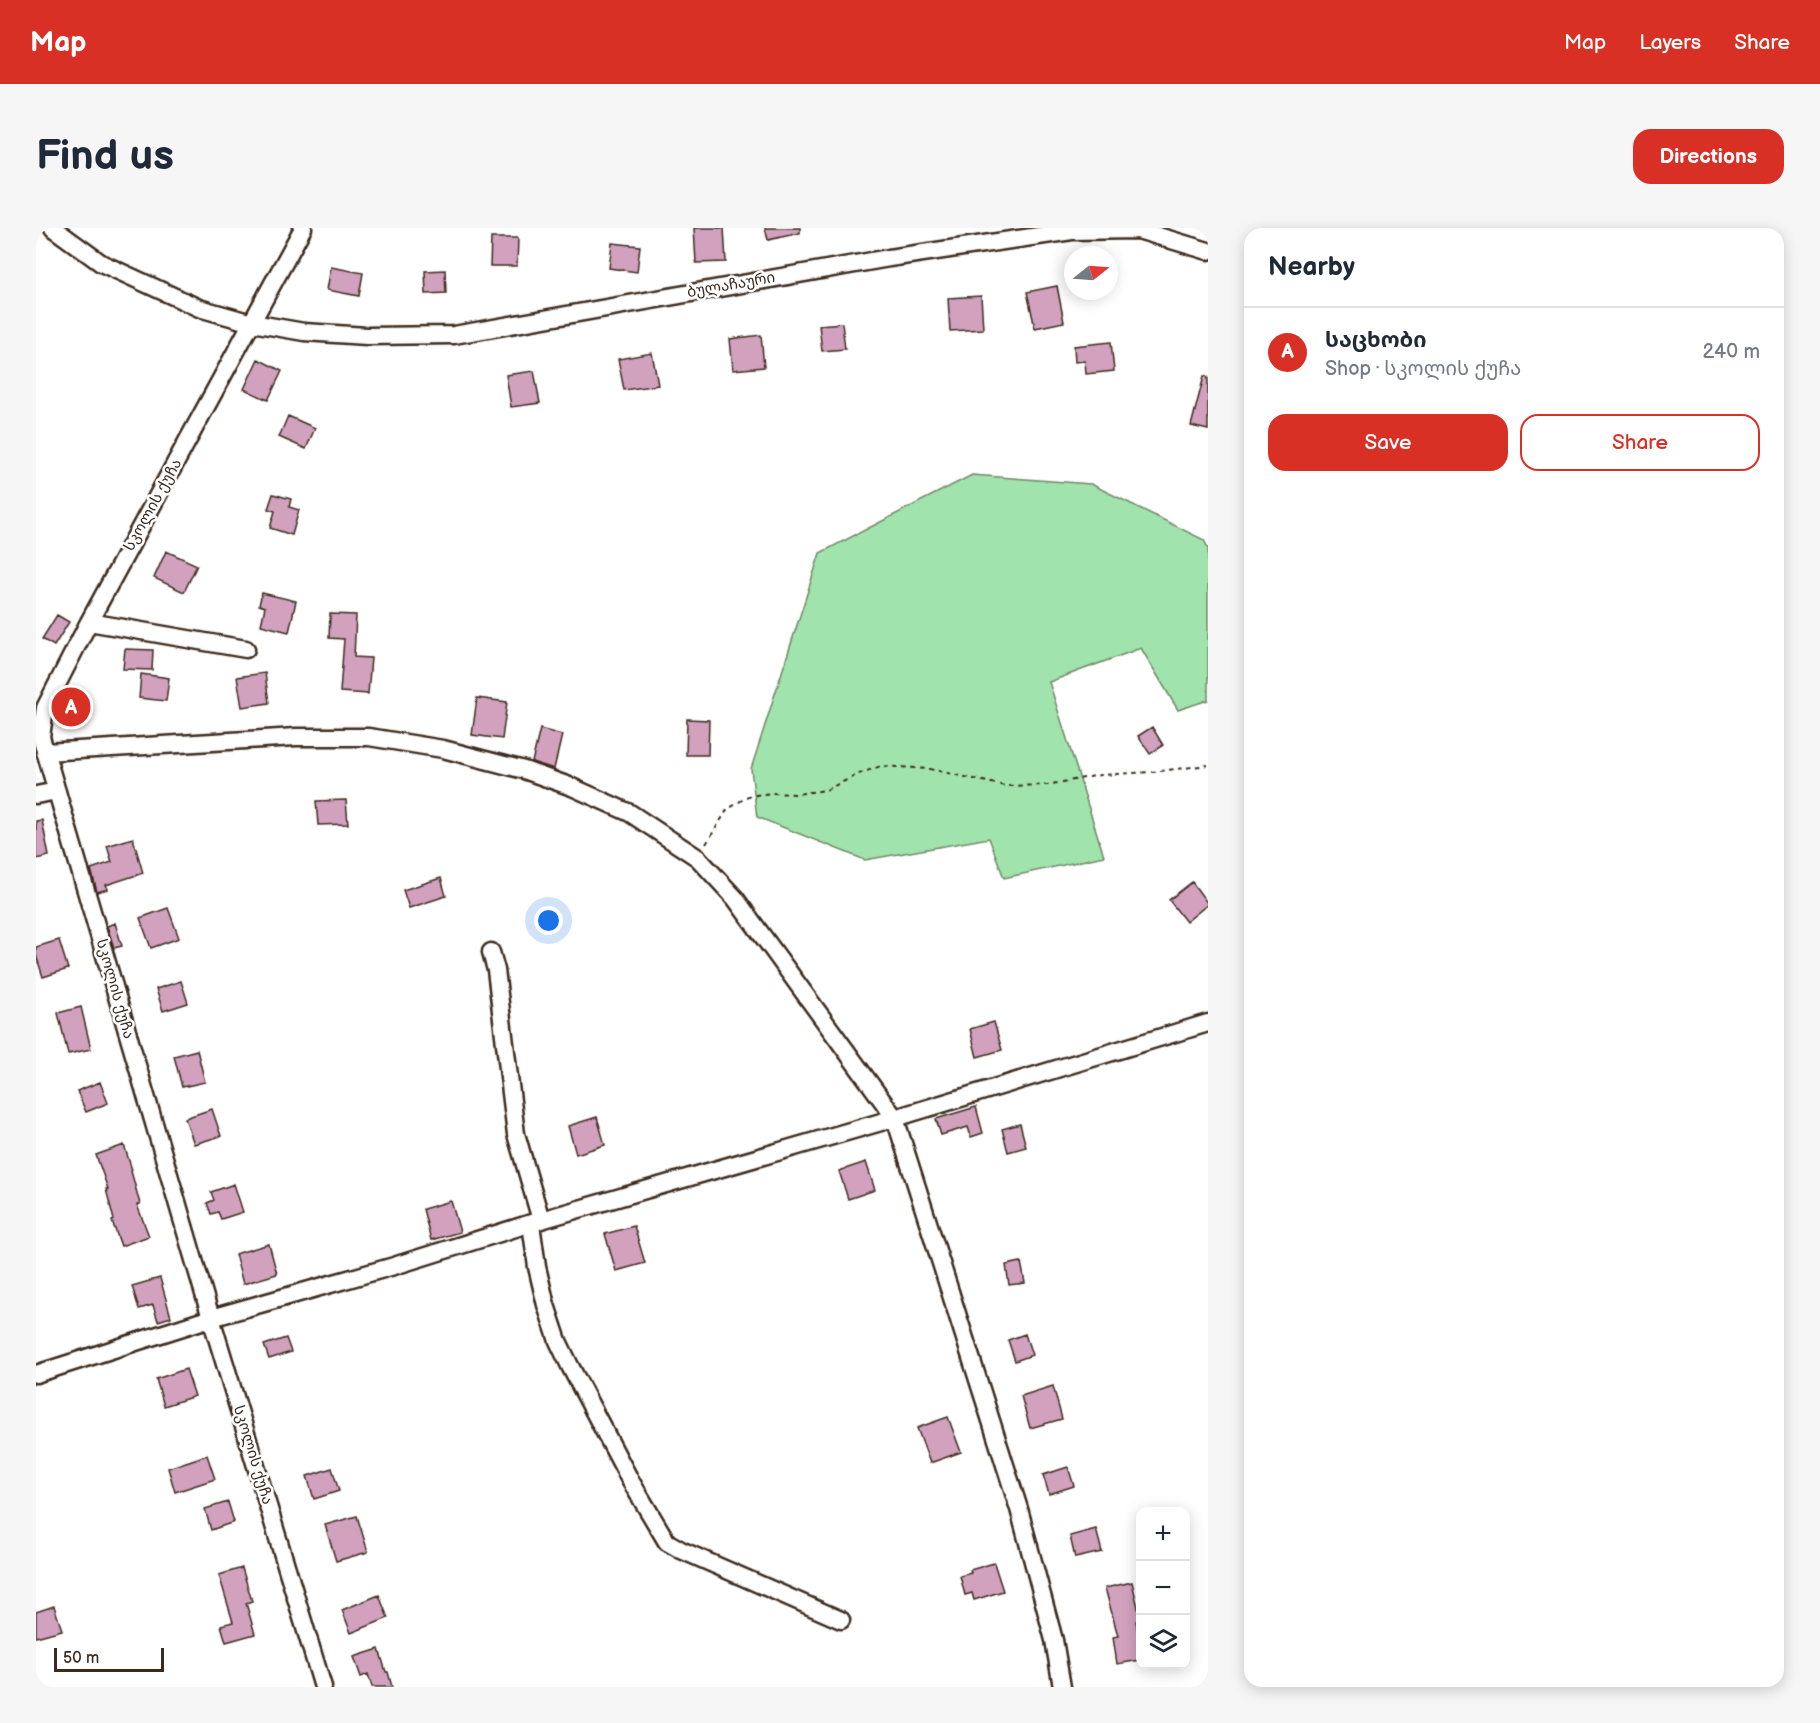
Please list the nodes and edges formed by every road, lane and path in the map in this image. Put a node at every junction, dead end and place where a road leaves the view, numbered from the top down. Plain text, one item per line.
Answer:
1 (53, 228) edge
2 (303, 228) edge
3 (1208, 251) edge
4 (252, 323) junction
5 (89, 622) junction
6 (246, 649) dead end
7 (40, 706) edge
8 (45, 752) junction
9 (1208, 765) edge
10 (57, 790) junction
11 (36, 795) edge
12 (698, 858) junction
13 (491, 952) dead end
14 (1208, 1023) edge
15 (895, 1118) junction
16 (536, 1222) junction
17 (211, 1318) junction
18 (36, 1374) edge
19 (841, 1620) dead end
20 (323, 1687) edge
21 (1062, 1687) edge

1 - 4 street, ბულაჩაური
2 - 4 street, სკოლის ქუჩა
3 - 4 street, ბულაჩაური
4 - 5 street, სკოლის ქუჩა
5 - 6 street
5 - 7 street, სკოლის ქუჩა
7 - 8 street, სკოლის ქუჩა
8 - 10 street, სკოლის ქუჩა
8 - 12 street
9 - 12 path
10 - 11 street
10 - 17 street, სკოლის ქუჩა
12 - 15 street
13 - 16 street
14 - 15 street
15 - 16 street
15 - 21 street
16 - 17 street
16 - 19 street
17 - 18 street
17 - 20 street, სკოლის ქუჩა

